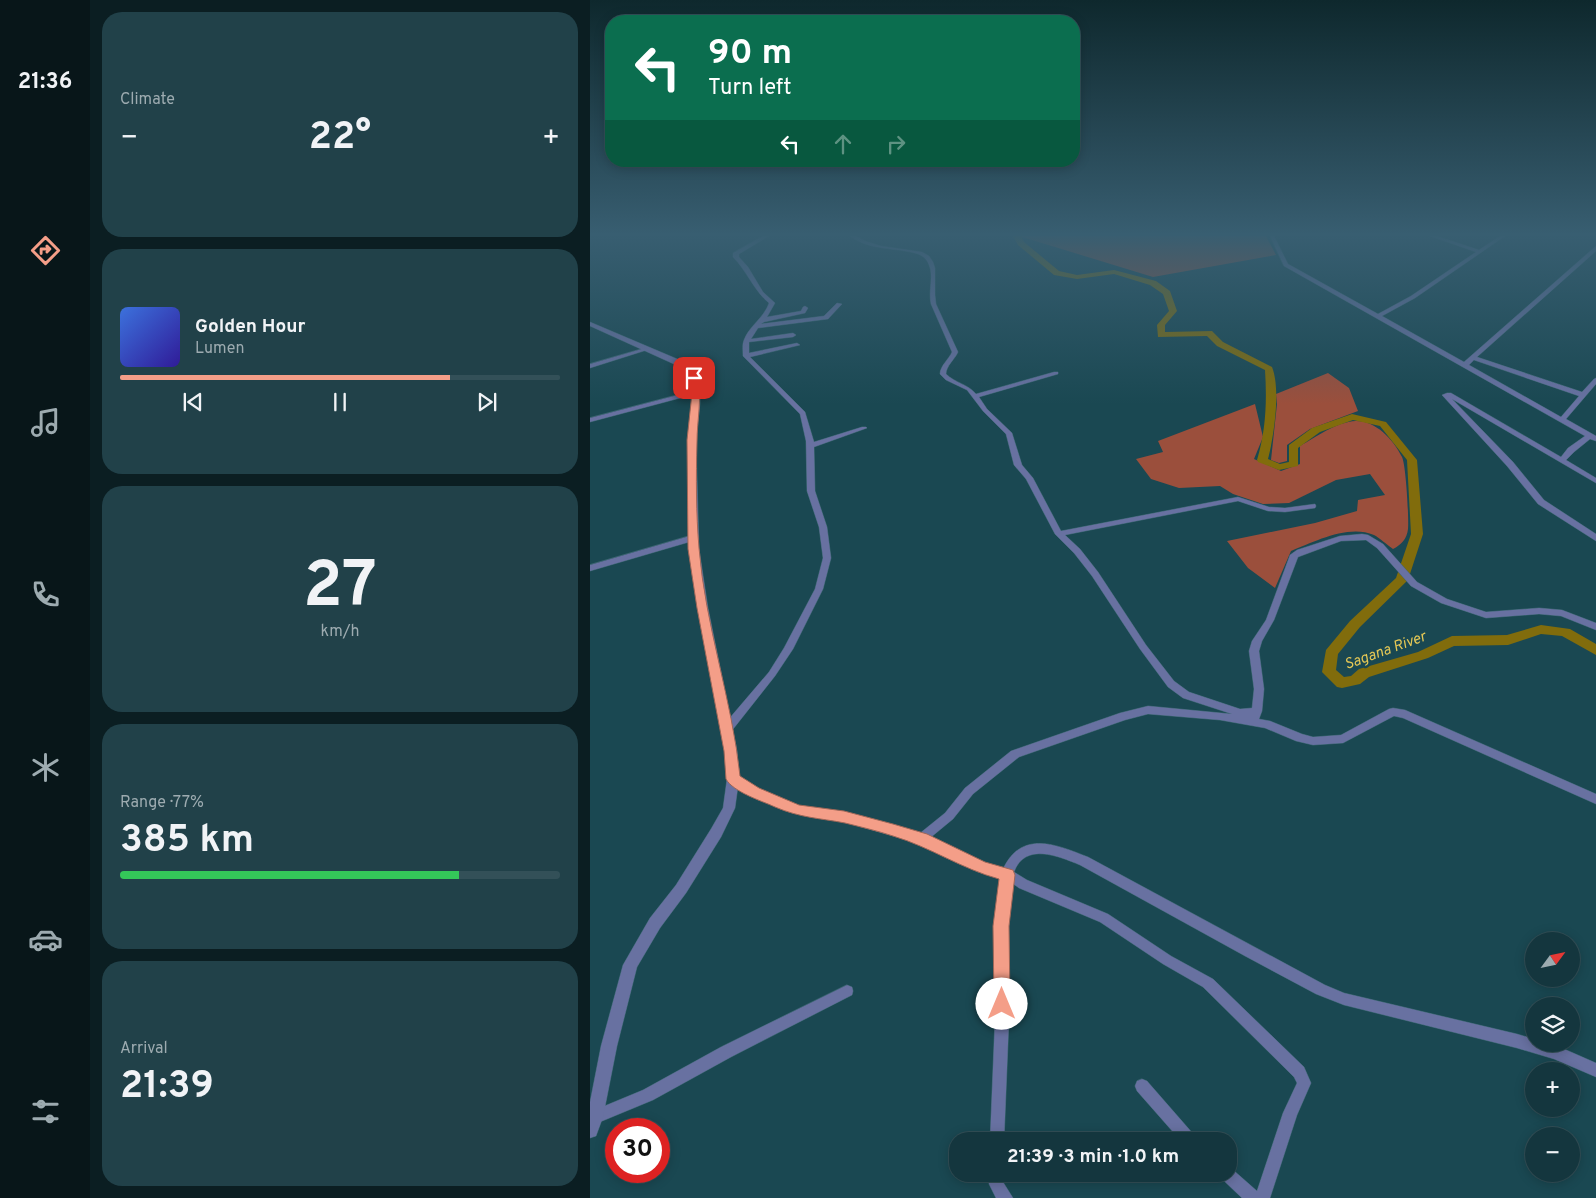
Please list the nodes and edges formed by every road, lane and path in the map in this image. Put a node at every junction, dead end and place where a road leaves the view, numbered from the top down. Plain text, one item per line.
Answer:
1 (761, 292) edge
2 (933, 292) edge
3 (1335, 292) edge
4 (1421, 292) edge
5 (1547, 292) edge
6 (839, 304) dead end
7 (805, 308) dead end
8 (1378, 316) junction
9 (762, 320) junction
10 (590, 324) edge
11 (755, 327) junction
12 (793, 335) dead end
13 (746, 341) junction
14 (797, 345) dead end
15 (647, 349) junction
16 (746, 356) junction
17 (1474, 358) junction
18 (590, 366) edge
19 (1465, 366) junction
20 (1056, 373) dead end
21 (1596, 380) edge
22 (697, 392) junction
23 (1584, 395) junction
24 (976, 396) junction
25 (1563, 419) junction
26 (590, 420) edge
27 (864, 428) dead end
28 (1593, 438) edge
29 (810, 446) junction
30 (1562, 460) junction
31 (1596, 481) edge
32 (1312, 506) dead end
33 (1059, 534) junction
34 (693, 538) junction
35 (1596, 538) edge
36 (590, 568) edge
37 (1596, 627) edge
38 (1256, 717) junction
39 (726, 730) junction
40 (733, 779) junction
41 (1596, 798) edge
42 (921, 839) junction
43 (1008, 875) junction
44 (847, 991) dead end
45 (1596, 1070) edge
46 (1142, 1086) dead end
47 (592, 1124) edge
48 (997, 1132) edge
49 (1182, 1132) edge
50 (996, 1182) edge
51 (1235, 1182) edge
52 (1004, 1198) edge
53 (1253, 1198) edge
54 (1262, 1198) edge

1 - 9 street
2 - 24 street
3 - 8 street
4 - 8 street
5 - 17 street
6 - 11 street
7 - 9 street
8 - 19 street
9 - 11 street
10 - 15 street
11 - 13 street
12 - 13 street
13 - 16 street
14 - 16 street
15 - 18 street
15 - 22 street
16 - 29 street
17 - 19 street
17 - 23 street
19 - 25 street
20 - 24 street
21 - 23 street
22 - 26 street
22 - 34 street
23 - 25 street
24 - 33 street
25 - 28 street
27 - 29 street
28 - 30 street
29 - 39 street
30 - 31 street
30 - 35 street
32 - 33 street
33 - 38 street
34 - 36 street
34 - 39 street
37 - 38 street
38 - 41 street
38 - 42 street
39 - 40 street
40 - 42 street
40 - 47 street
42 - 43 street
43 - 45 street
43 - 48 street
43 - 54 street
44 - 47 street
46 - 49 street
50 - 52 street
51 - 53 street

